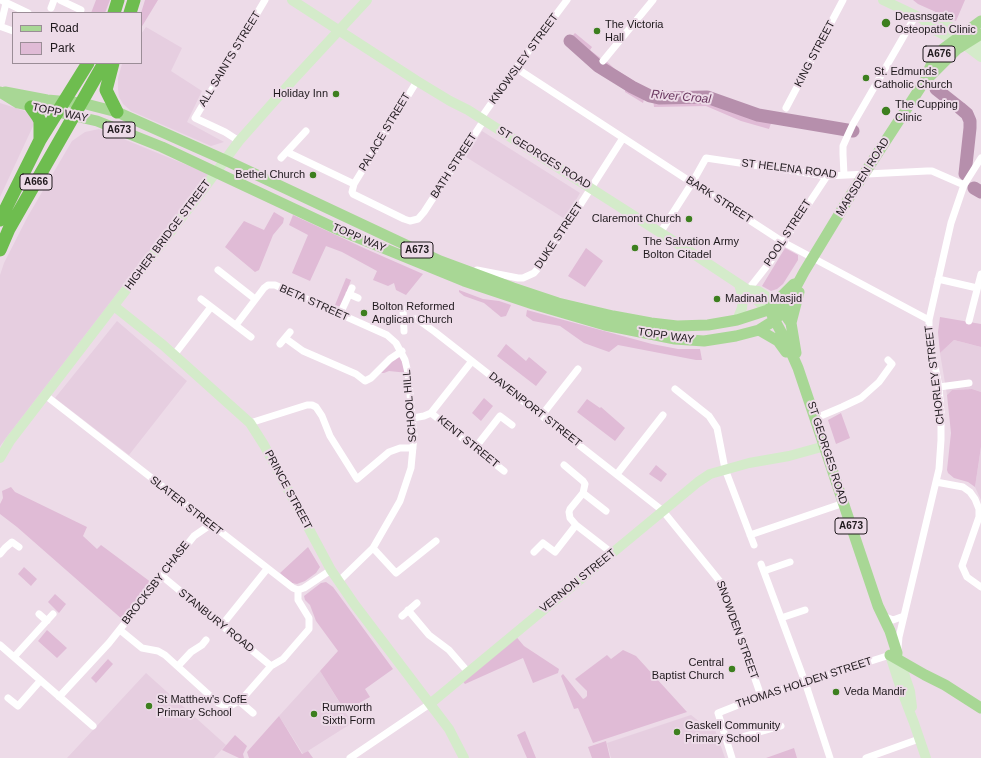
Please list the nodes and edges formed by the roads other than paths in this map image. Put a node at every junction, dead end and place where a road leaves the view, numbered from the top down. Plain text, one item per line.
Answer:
1 (54, 0) edge
2 (60, 0) edge
3 (118, 0) edge
4 (134, 0) edge
5 (266, 0) edge
6 (292, 0) edge
7 (367, 0) edge
8 (567, 0) edge
9 (653, 0) edge
10 (844, 0) edge
11 (883, 0) edge
12 (897, 0) edge
13 (4, 1) edge
14 (51, 8) dead end
15 (26, 12) edge
16 (80, 12) edge
17 (114, 12) edge
18 (130, 12) edge
19 (915, 15) junction
20 (981, 21) edge
21 (339, 30) junction
22 (12, 31) edge
23 (964, 33) junction
24 (954, 40) junction
25 (975, 41) edge
26 (981, 57) edge
27 (603, 61) dead end
28 (87, 64) edge
29 (103, 64) edge
30 (113, 64) edge
31 (516, 68) junction
32 (417, 81) junction
33 (924, 82) junction
34 (0, 92) edge
35 (65, 101) junction
36 (82, 103) junction
37 (31, 107) junction
38 (786, 108) dead end
39 (117, 112) junction
40 (67, 114) junction
41 (482, 119) junction
42 (306, 131) dead end
43 (623, 138) junction
44 (40, 140) junction
45 (239, 141) junction
46 (287, 152) junction
47 (281, 158) dead end
48 (981, 158) edge
49 (225, 160) junction
50 (216, 171) junction
51 (844, 175) junction
52 (827, 176) junction
53 (692, 183) junction
54 (354, 184) junction
55 (962, 186) junction
56 (590, 187) junction
57 (0, 221) edge
58 (660, 233) junction
59 (783, 242) junction
60 (0, 250) edge
61 (440, 262) junction
62 (218, 270) dead end
63 (804, 272) junction
64 (981, 274) edge
65 (938, 279) junction
66 (744, 287) junction
67 (977, 288) junction
68 (358, 298) dead end
69 (201, 299) dead end
70 (255, 299) junction
71 (114, 306) junction
72 (211, 307) junction
73 (776, 308) junction
74 (402, 309) dead end
75 (340, 314) junction
76 (737, 320) junction
77 (775, 320) junction
78 (929, 320) junction
79 (969, 321) dead end
80 (403, 323) junction
81 (791, 323) junction
82 (236, 325) junction
83 (759, 330) junction
84 (290, 332) dead end
85 (404, 332) dead end
86 (251, 337) dead end
87 (402, 352) junction
88 (174, 355) junction
89 (888, 360) dead end
90 (472, 361) junction
91 (578, 368) dead end
92 (798, 368) junction
93 (969, 383) dead end
94 (939, 387) junction
95 (675, 389) dead end
96 (45, 395) junction
97 (431, 413) junction
98 (542, 415) junction
99 (663, 415) dead end
100 (413, 418) junction
101 (816, 418) junction
102 (250, 423) junction
103 (512, 425) dead end
104 (825, 446) junction
105 (413, 448) junction
106 (475, 448) junction
107 (3, 451) edge
108 (0, 458) edge
109 (564, 465) dead end
110 (725, 469) junction
111 (504, 471) dead end
112 (617, 474) junction
113 (936, 482) junction
114 (583, 493) junction
115 (844, 503) junction
116 (606, 511) dead end
117 (663, 511) junction
118 (210, 525) junction
119 (576, 525) junction
120 (750, 535) junction
121 (436, 541) dead end
122 (754, 545) dead end
123 (19, 547) dead end
124 (373, 548) junction
125 (534, 552) dead end
126 (612, 553) junction
127 (0, 554) edge
128 (790, 562) dead end
129 (267, 569) junction
130 (330, 570) junction
131 (162, 576) junction
132 (338, 582) junction
133 (981, 587) edge
134 (298, 590) junction
135 (417, 603) dead end
136 (408, 610) junction
137 (805, 610) dead end
138 (880, 611) junction
139 (39, 614) dead end
140 (53, 614) dead end
141 (402, 616) dead end
142 (904, 616) junction
143 (781, 618) junction
144 (47, 621) junction
145 (222, 625) junction
146 (120, 630) junction
147 (206, 640) dead end
148 (0, 645) edge
149 (896, 650) junction
150 (14, 657) junction
151 (178, 666) junction
152 (271, 666) junction
153 (468, 672) junction
154 (40, 680) junction
155 (805, 682) junction
156 (761, 696) junction
157 (59, 697) junction
158 (8, 698) dead end
159 (239, 701) junction
160 (431, 704) junction
161 (981, 708) edge
162 (253, 713) dead end
163 (93, 726) dead end
164 (777, 728) dead end
165 (919, 739) junction
166 (726, 741) junction
167 (350, 758) edge
168 (464, 758) edge
169 (732, 758) edge
170 (830, 758) edge
171 (866, 758) edge
172 (926, 758) edge

1 - 14 street
2 - 16 street
3 - 17 highway
4 - 18 highway
5 - 45 street, ALL SAINTS STREET
6 - 21 main road, ST GEORGES ROAD
7 - 21 main road, HIGHER BRIDGE STREET
8 - 31 street, KNOWSLEY STREET
9 - 27 street
10 - 38 street, KING STREET
11 - 19 main road
12 - 19 main road
13 - 15 street
13 - 22 street
19 - 23 main road
19 - 24 main road
19 - 51 street
20 - 23 main road, A676
21 - 32 main road, ST GEORGES ROAD
21 - 45 main road, HIGHER BRIDGE STREET
23 - 24 main road, MARSDEN ROAD / A676
23 - 25 main road
24 - 25 main road
24 - 33 main road, MARSDEN ROAD / A676
25 - 26 main road
25 - 33 main road, MARSDEN ROAD / A676
28 - 35 highway, A666
29 - 36 highway, A666
30 - 39 highway
31 - 41 street, KNOWSLEY STREET
31 - 43 street, BARK STREET
32 - 41 main road, ST GEORGES ROAD
32 - 54 street, PALACE STREET
33 - 63 main road, MARSDEN ROAD / A676
34 - 35 main road, TOPP WAY / A673
34 - 37 main road, TOPP WAY / A673
35 - 36 main road, TOPP WAY / A673
35 - 40 highway, A666
36 - 39 main road, TOPP WAY / A673
36 - 40 highway, A666
37 - 40 main road, TOPP WAY / A673
37 - 44 highway
39 - 49 main road, TOPP WAY / A673
40 - 44 highway, A666
40 - 50 main road, TOPP WAY / A673
40 - 57 highway, A666
40 - 60 highway, A666
41 - 54 street, BATH STREET
41 - 56 main road, ST GEORGES ROAD
42 - 46 street
43 - 53 street, BARK STREET
43 - 56 street, DUKE STREET
44 - 57 highway, A666
45 - 49 main road, HIGHER BRIDGE STREET
46 - 47 street
46 - 54 street
48 - 55 street, CHORLEY STREET
49 - 50 main road, HIGHER BRIDGE STREET
49 - 61 main road, TOPP WAY / A673
50 - 71 main road, HIGHER BRIDGE STREET
50 - 83 main road, TOPP WAY / A673
51 - 52 street, ST HELENA ROAD
51 - 55 street, ST HELENA ROAD
52 - 53 street, ST HELENA ROAD
52 - 59 street, POOL STREET
53 - 58 street
53 - 59 street, BARK STREET
55 - 65 street, CHORLEY STREET
56 - 58 main road, ST GEORGES ROAD
56 - 61 street, DUKE STREET
58 - 66 main road, ST GEORGES ROAD
59 - 66 street, POOL STREET
59 - 78 street, BARK STREET
61 - 76 main road, TOPP WAY / A673
62 - 70 street
63 - 73 main road, MARSDEN ROAD
63 - 81 main road
64 - 67 street
65 - 67 street
65 - 78 street, CHORLEY STREET
66 - 73 main road, ST GEORGES ROAD
66 - 76 main road
67 - 79 street
68 - 75 street
69 - 72 street
70 - 75 street, BETA STREET
70 - 82 street, BETA STREET
71 - 88 main road, PRINCE STREET
71 - 96 main road, HIGHER BRIDGE STREET
72 - 82 street
72 - 88 street
73 - 76 main road, TOPP WAY / A673
73 - 77 main road, ST GEORGES ROAD / A673
73 - 81 main road, ST GEORGES ROAD / A673
74 - 80 street
75 - 87 street, BETA STREET
77 - 83 main road, TOPP WAY / A673
77 - 92 main road, ST GEORGES ROAD / A673
78 - 94 street, CHORLEY STREET
80 - 85 street
80 - 90 street, DAVENPORT STREET
81 - 92 main road, ST GEORGES ROAD / A673
82 - 86 street
83 - 92 main road, A673
84 - 87 street
87 - 100 street, SCHOOL HILL
88 - 102 main road, PRINCE STREET
89 - 101 street
90 - 97 street
90 - 98 street, DAVENPORT STREET
91 - 98 street
92 - 101 main road, ST GEORGES ROAD / A673
93 - 94 street
94 - 113 street, CHORLEY STREET
95 - 110 street
96 - 107 main road, HIGHER BRIDGE STREET
96 - 118 street, SLATER STREET
97 - 100 street
97 - 106 street, KENT STREET
98 - 112 street, DAVENPORT STREET
99 - 112 street
100 - 105 street, SCHOOL HILL
101 - 104 main road, ST GEORGES ROAD / A673
102 - 105 street
102 - 130 main road, PRINCE STREET
103 - 106 street
104 - 110 main road, VERNON STREET
104 - 115 main road, ST GEORGES ROAD / A673
105 - 124 street, SCHOOL HILL
106 - 111 street, KENT STREET
107 - 108 main road, HIGHER BRIDGE STREET
109 - 114 street
110 - 117 main road, VERNON STREET
110 - 120 street
112 - 117 street, DAVENPORT STREET
113 - 133 street
113 - 142 street, CHORLEY STREET
114 - 116 street
114 - 119 street
115 - 120 street
115 - 138 main road, ST GEORGES ROAD / A673
117 - 126 main road, VERNON STREET
117 - 156 street, SNOWDEN STREET
118 - 129 street, SLATER STREET
118 - 131 street, BROCKSBY CHASE
119 - 125 street
119 - 126 street
120 - 122 street
121 - 124 street
123 - 127 street
124 - 132 street, SCHOOL HILL
126 - 153 main road, VERNON STREET
128 - 143 street
129 - 134 street, SLATER STREET
129 - 145 street
130 - 132 main road, PRINCE STREET
130 - 134 street
131 - 145 street, STANBURY ROAD
131 - 146 street, BROCKSBY CHASE
132 - 160 main road, PRINCE STREET
134 - 152 street
135 - 136 street
136 - 141 street
136 - 153 street
137 - 143 street
138 - 142 street
138 - 149 main road, ST GEORGES ROAD / A673
139 - 144 street
140 - 144 street
142 - 149 street, CHORLEY STREET
143 - 155 street
144 - 150 street
145 - 152 street, STANBURY ROAD
146 - 151 street, BROCKSBY CHASE
146 - 157 street
147 - 151 street
148 - 150 street
149 - 155 street, THOMAS HOLDEN STREET
149 - 161 main road
149 - 165 main road
150 - 154 street
151 - 159 street, BROCKSBY CHASE
152 - 159 street
153 - 160 main road, VERNON STREET
154 - 157 street
154 - 158 street
155 - 156 street, THOMAS HOLDEN STREET
155 - 170 street
156 - 166 street, THOMAS HOLDEN STREET
157 - 163 street
159 - 162 street
160 - 167 street, VERNON STREET
160 - 168 main road, PRINCE STREET
164 - 166 street
165 - 171 street
165 - 172 main road
166 - 169 street

